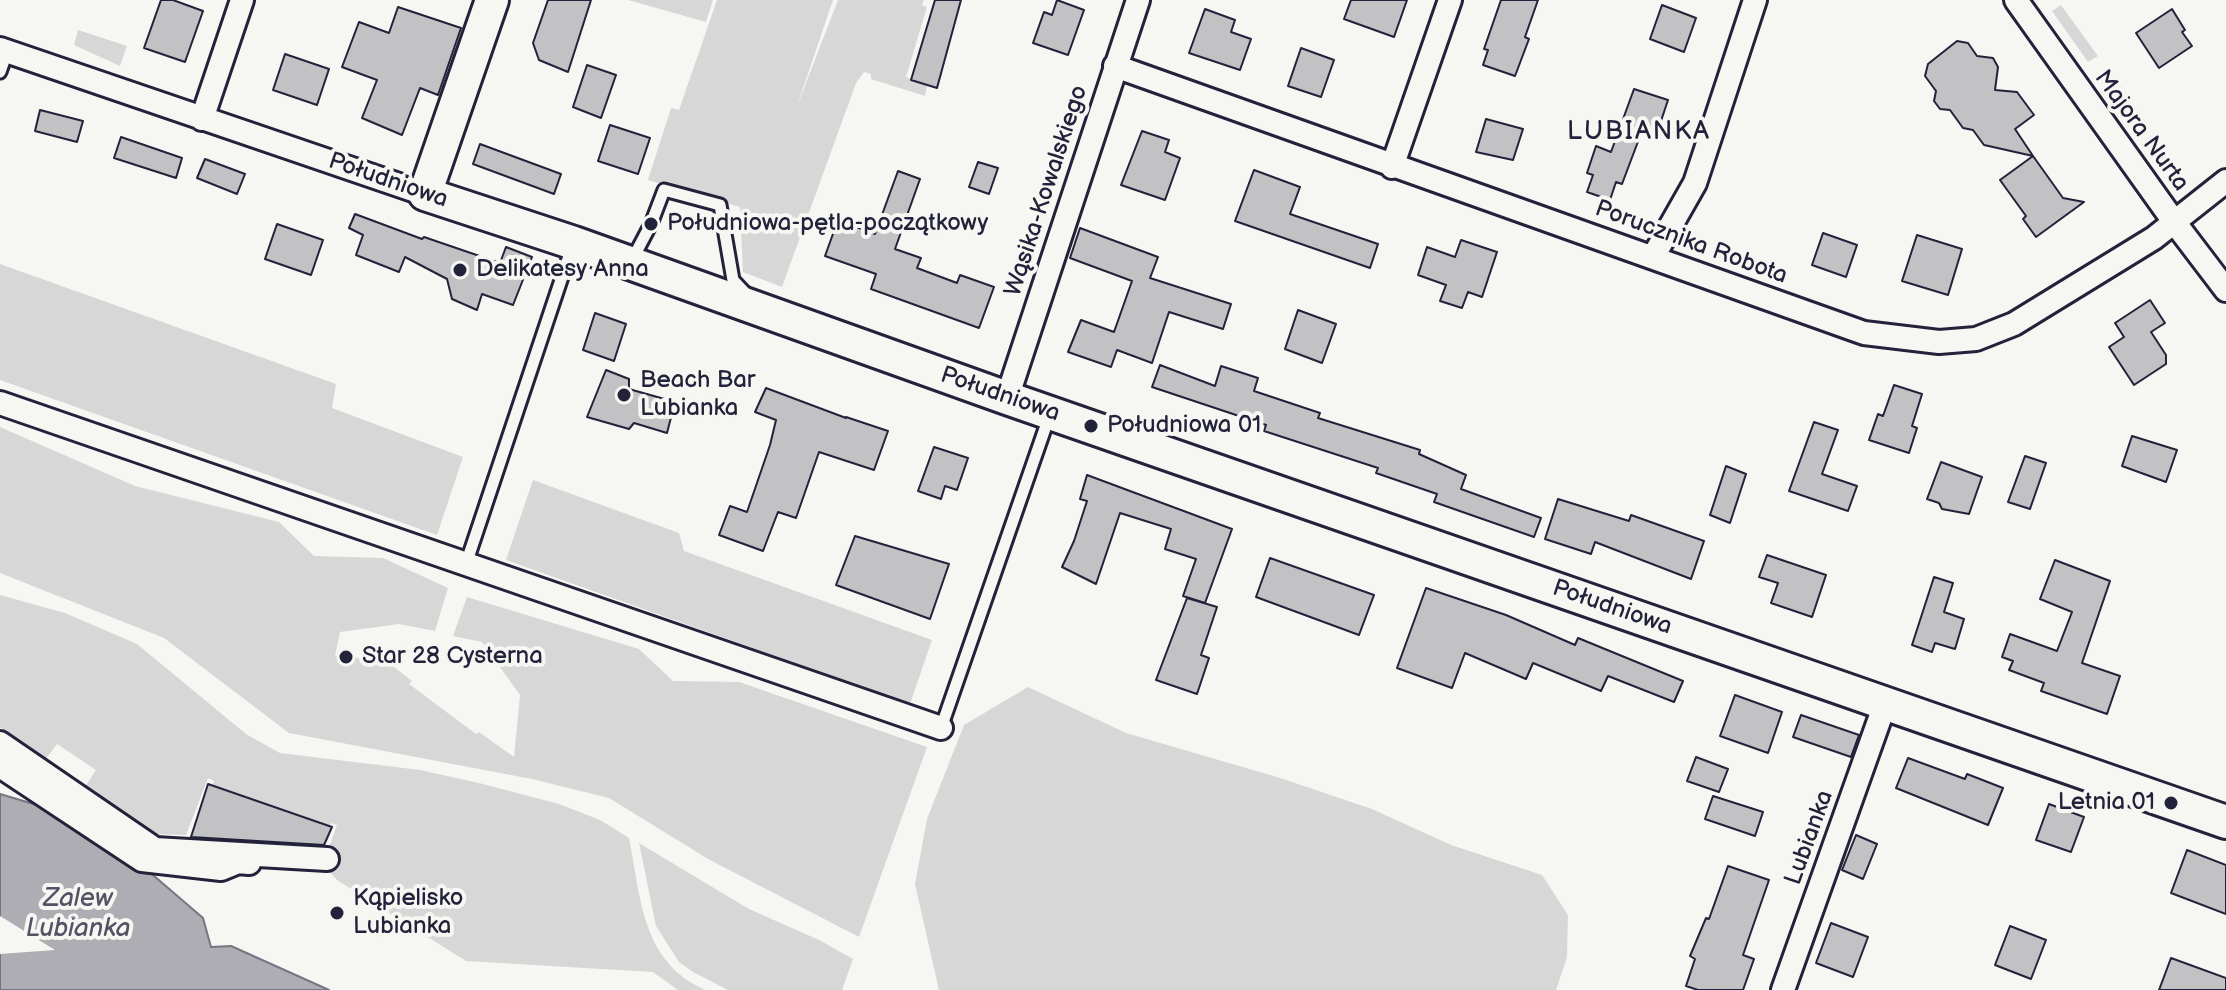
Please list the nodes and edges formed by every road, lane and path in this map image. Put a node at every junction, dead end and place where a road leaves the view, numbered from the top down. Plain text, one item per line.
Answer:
1 (242, 0) edge
2 (492, 0) edge
3 (1138, 0) edge
4 (1450, 0) edge
5 (1755, 0) edge
6 (2016, 0) edge
7 (2, 58) edge
8 (1115, 66) junction
9 (202, 119) junction
10 (1392, 167) junction
11 (2226, 181) edge
12 (425, 194) junction
13 (2175, 223) junction
14 (574, 243) junction
15 (1653, 257) junction
16 (630, 264) junction
17 (2226, 290) edge
18 (759, 308) junction
19 (1007, 398) junction
20 (0, 403) edge
21 (1051, 412) junction
22 (466, 564) junction
23 (1885, 704) junction
24 (941, 728) joint
25 (0, 743) edge
26 (0, 766) edge
27 (2226, 822) edge
28 (1783, 990) edge

1 - 9 street
2 - 12 street
3 - 8 street, Wąsika-Kowalskiego
4 - 10 street
5 - 15 street
6 - 13 street, Majora Nurta
7 - 9 street, Południowa
8 - 10 street, Porucznika Robota
8 - 19 street, Wąsika-Kowalskiego
9 - 12 street, Południowa
10 - 15 street, Porucznika Robota
11 - 13 street, Porucznika Robota
12 - 14 street, Południowa
13 - 15 street, Porucznika Robota
13 - 17 street, Majora Nurta
14 - 16 street, Południowa
14 - 22 lane
16 - 18 street, Południowa
16 - 18 lane
18 - 19 street, Południowa
19 - 21 street, Południowa
20 - 22 street
21 - 23 street, Południowa
21 - 24 lane
22 - 24 street
23 - 27 street, Południowa
23 - 28 street, Lubianka
25 - 26 street

